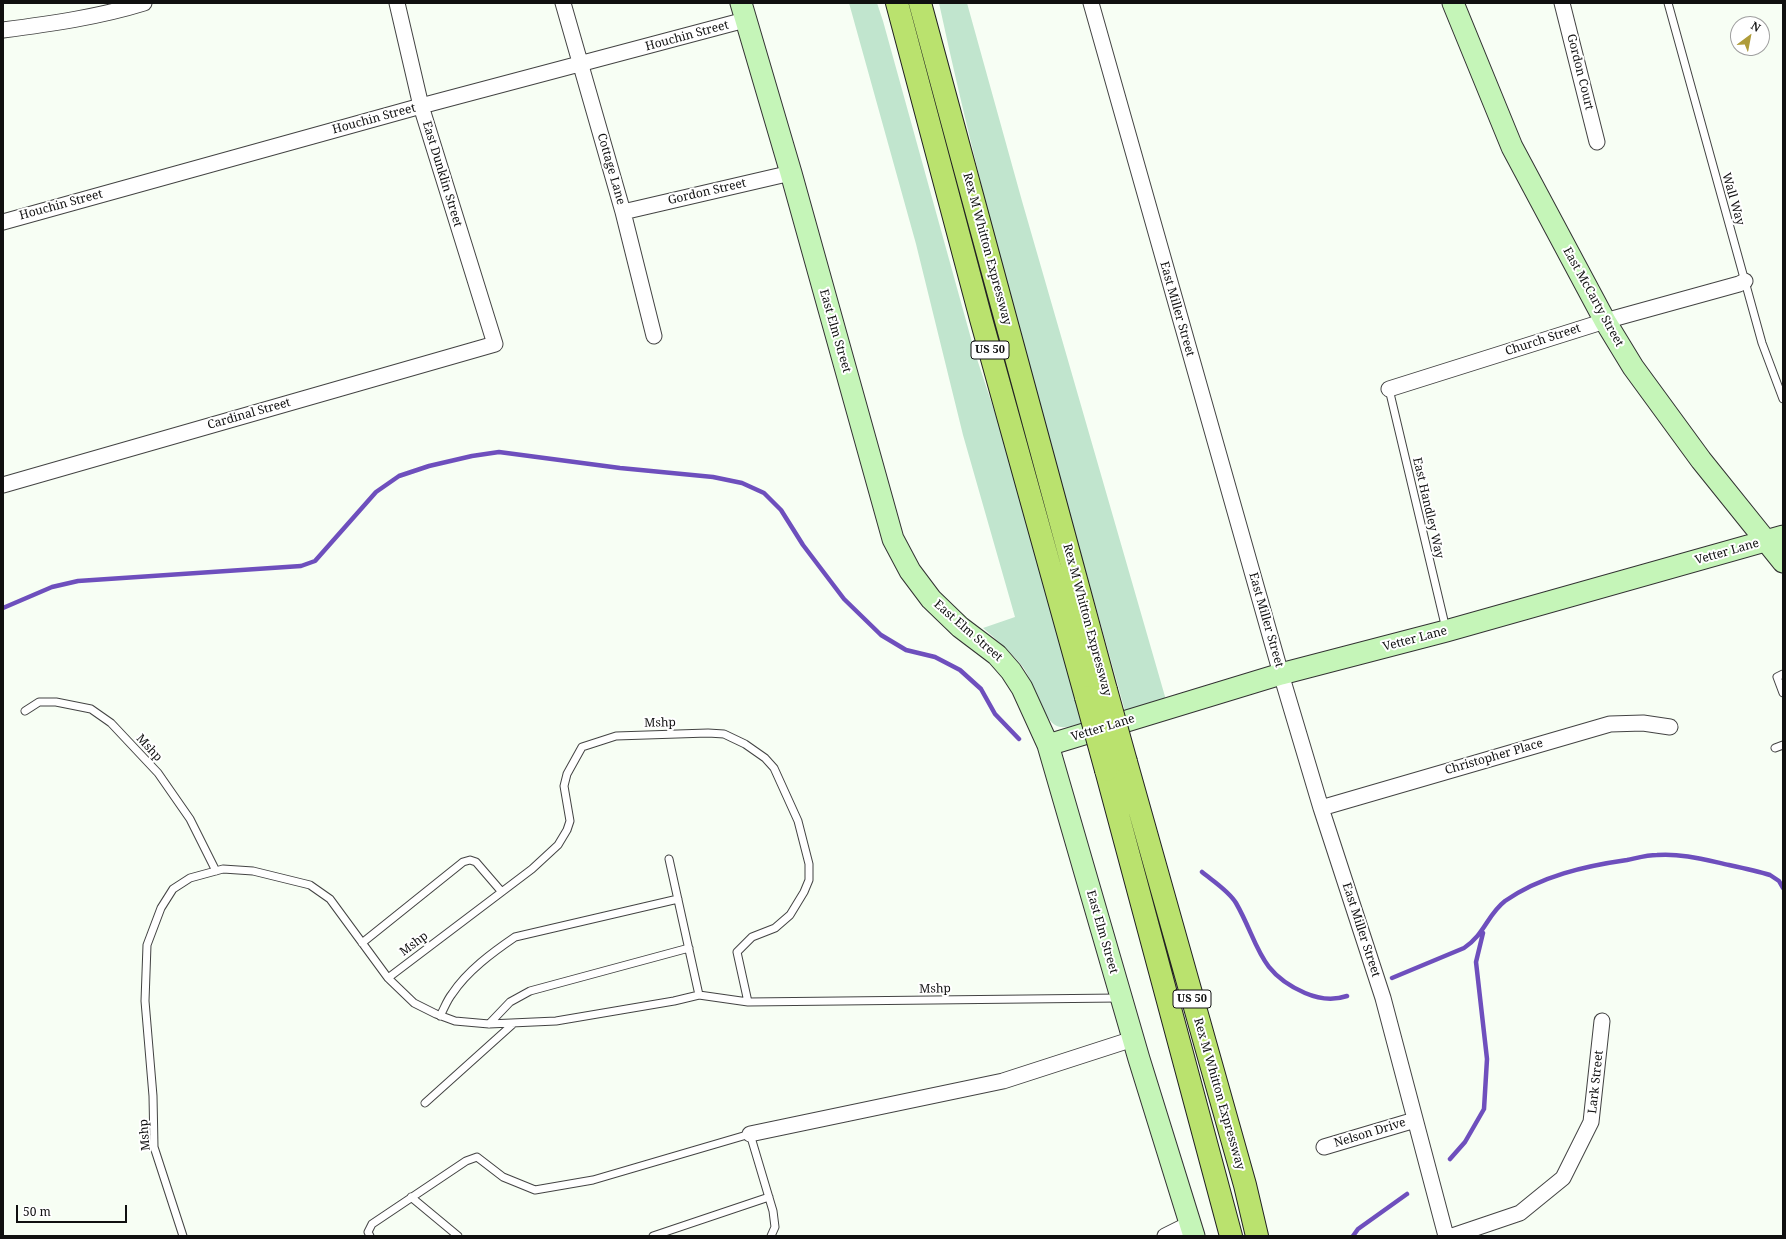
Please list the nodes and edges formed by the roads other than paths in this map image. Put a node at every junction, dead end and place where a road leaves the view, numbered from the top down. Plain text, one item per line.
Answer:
1 (144, 3) edge
2 (397, 3) edge
3 (563, 3) edge
4 (897, 3) edge
5 (920, 3) edge
6 (1091, 3) edge
7 (1453, 3) edge
8 (1562, 3) edge
9 (1668, 3) edge
10 (743, 11) edge
11 (3, 30) edge
12 (582, 64) junction
13 (421, 106) junction
14 (1597, 142) dead end
15 (791, 173) junction
16 (623, 212) junction
17 (3, 222) edge
18 (1745, 281) junction
19 (1605, 321) junction
20 (654, 336) dead end
21 (495, 344) joint
22 (1389, 389) joint
23 (1783, 399) edge
24 (3, 484) edge
25 (1774, 539) edge
26 (1783, 562) edge
27 (1446, 631) junction
28 (1281, 674) junction
29 (1783, 674) edge
30 (1783, 693) edge
31 (24, 711) dead end
32 (1670, 727) dead end
33 (1048, 745) junction
34 (1783, 745) edge
35 (1775, 748) dead end
36 (1321, 808) junction
37 (669, 859) dead end
38 (216, 871) junction
39 (501, 891) junction
40 (678, 899) junction
41 (362, 943) junction
42 (689, 948) junction
43 (388, 978) junction
44 (699, 995) junction
45 (1121, 998) junction
46 (748, 1002) junction
47 (440, 1016) junction
48 (1602, 1021) dead end
49 (489, 1024) junction
50 (513, 1024) junction
51 (1133, 1039) junction
52 (425, 1103) dead end
53 (1415, 1120) junction
54 (750, 1134) junction
55 (1324, 1147) dead end
56 (769, 1196) junction
57 (411, 1197) junction
58 (1192, 1230) edge
59 (183, 1236) edge
60 (370, 1236) edge
61 (458, 1236) edge
62 (653, 1236) edge
63 (771, 1236) edge
64 (1165, 1236) edge
65 (1231, 1236) edge
66 (1257, 1236) edge
67 (1446, 1236) edge
68 (1452, 1236) edge

1 - 11 street
2 - 13 street, East Dunklin Street
3 - 12 street, Cottage Lane
4 - 65 highway, Rex M Whitton Expressway / US 50, bridge
5 - 66 highway, Rex M Whitton Expressway / US 50, bridge
6 - 28 street, East Miller Street
7 - 19 street, East McCarty Street
8 - 14 street, Gordon Court
9 - 18 lane, Wall Way
10 - 12 street, Houchin Street
10 - 15 street, East Elm Street
12 - 13 street, Houchin Street
12 - 16 street, Cottage Lane
13 - 17 street, Houchin Street
13 - 21 street, East Dunklin Street
15 - 16 street, Gordon Street
15 - 33 street, East Elm Street
16 - 20 street, Cottage Lane
18 - 19 street, Church Street
18 - 23 lane, Wall Way
19 - 22 street, Church Street
19 - 25 street, East McCarty Street
21 - 24 street, Cardinal Street
22 - 27 lane, East Handley Way
25 - 26 street, East McCarty Street
25 - 27 street, Vetter Lane
27 - 28 street, Vetter Lane
28 - 33 street, Vetter Lane
28 - 36 street, East Miller Street
29 - 30 lane
31 - 38 lane, Mshp
32 - 36 street, Christopher Place
33 - 45 street, East Elm Street
34 - 35 lane
36 - 53 street, East Miller Street
37 - 40 lane
38 - 41 lane, Mshp
38 - 59 lane, Mshp
39 - 41 lane
39 - 43 lane, Mshp
39 - 46 lane, Mshp
40 - 42 lane
40 - 47 lane
41 - 43 lane, Mshp
42 - 44 lane
42 - 49 lane
43 - 47 lane, Mshp
44 - 46 lane, Mshp
44 - 50 lane, Mshp
45 - 46 lane, Mshp
45 - 51 street, East Elm Street
47 - 49 lane, Mshp
48 - 68 street, Lark Street
49 - 50 lane, Mshp
50 - 52 lane
51 - 54 street
51 - 58 street, East Elm Street
53 - 55 street, Nelson Drive
53 - 67 street, East Miller Street
54 - 56 lane
54 - 57 lane
56 - 62 lane
56 - 63 lane
57 - 60 lane
57 - 61 lane
58 - 64 street

